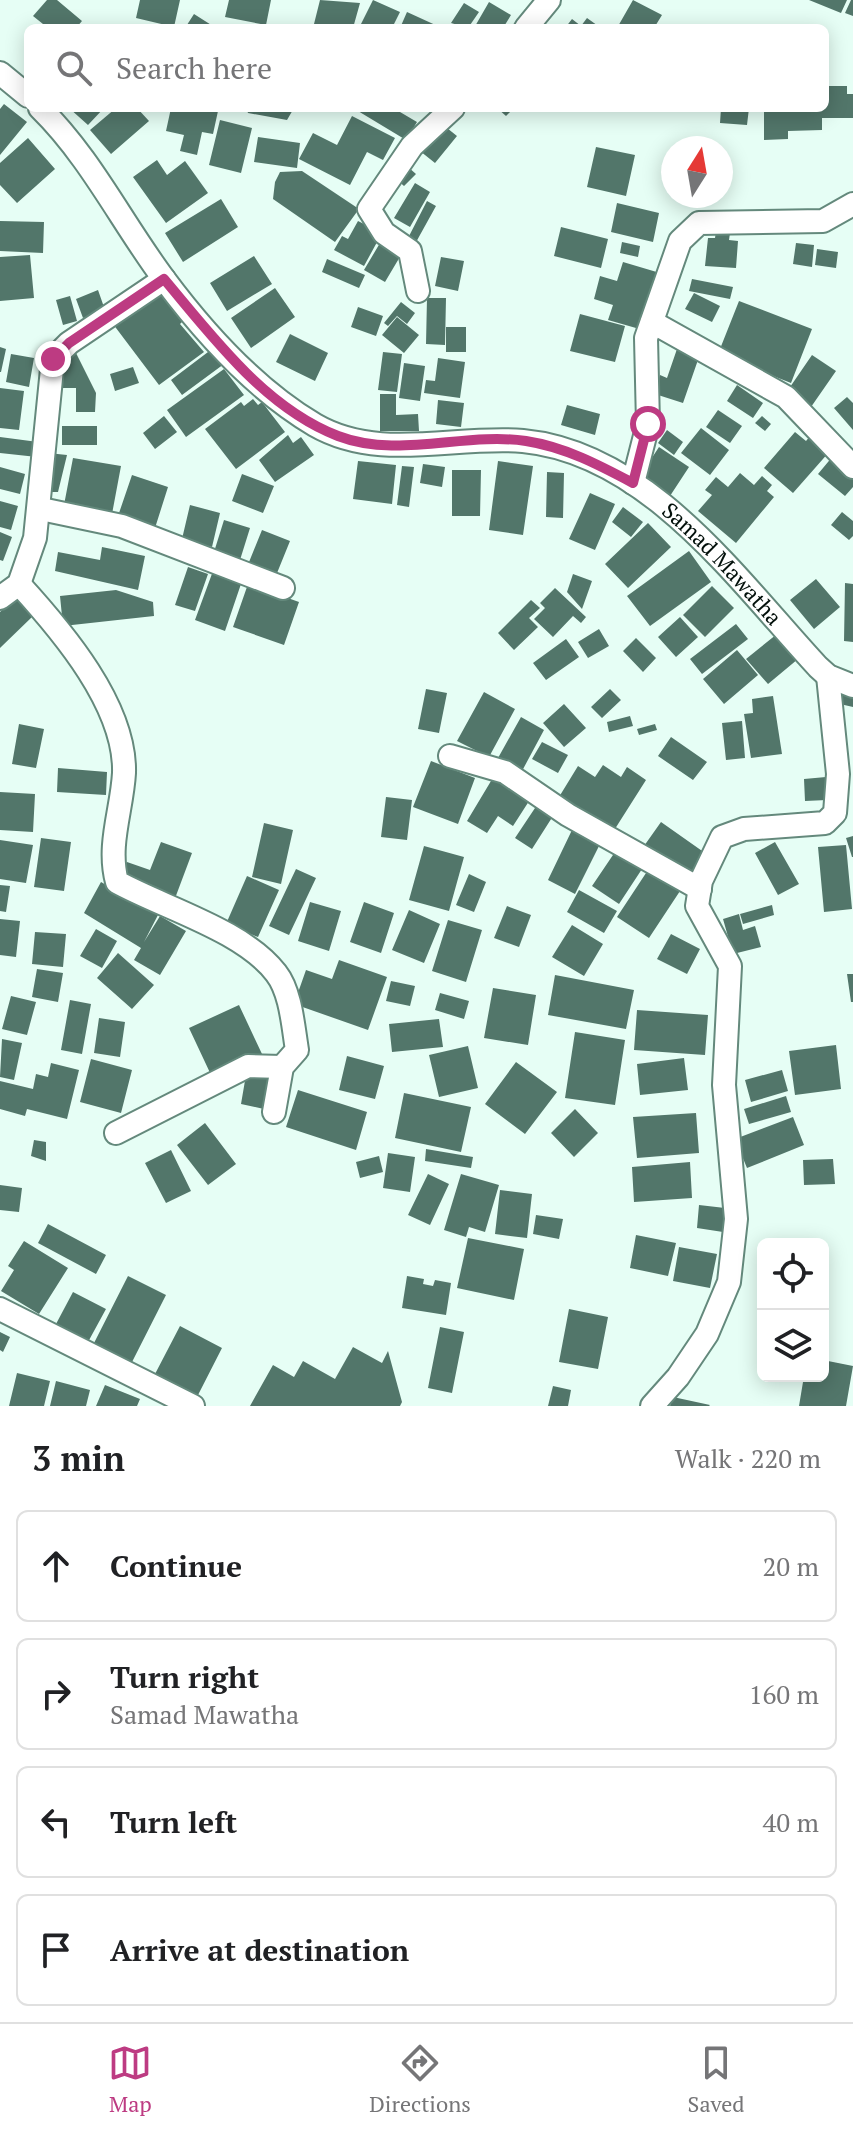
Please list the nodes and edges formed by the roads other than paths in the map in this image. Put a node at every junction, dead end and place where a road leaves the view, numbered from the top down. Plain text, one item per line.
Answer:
1 (549, 0) edge
2 (529, 24) edge
3 (0, 73) edge
4 (24, 93) edge
5 (43, 112) edge
6 (449, 112) edge
7 (853, 204) edge
8 (164, 279) junction
9 (418, 291) dead end
10 (652, 322) junction
11 (853, 467) edge
12 (633, 483) junction
13 (41, 509) junction
14 (19, 584) junction
15 (283, 588) dead end
16 (0, 598) edge
17 (828, 676) junction
18 (853, 686) edge
19 (450, 756) dead end
20 (700, 889) junction
21 (282, 1067) junction
22 (274, 1112) dead end
23 (116, 1133) dead end
24 (0, 1309) edge
25 (193, 1406) edge
26 (652, 1406) edge

1 - 2 street
3 - 4 street
5 - 8 street, Samad Mawatha
6 - 9 street
7 - 10 street
8 - 12 street, Samad Mawatha
8 - 13 street
10 - 11 street
10 - 12 street
12 - 17 street, Samad Mawatha
13 - 14 street
13 - 15 street
14 - 16 street
14 - 21 street
17 - 18 street
17 - 20 street
19 - 20 street
20 - 26 street
21 - 22 street
21 - 23 street
24 - 25 street

